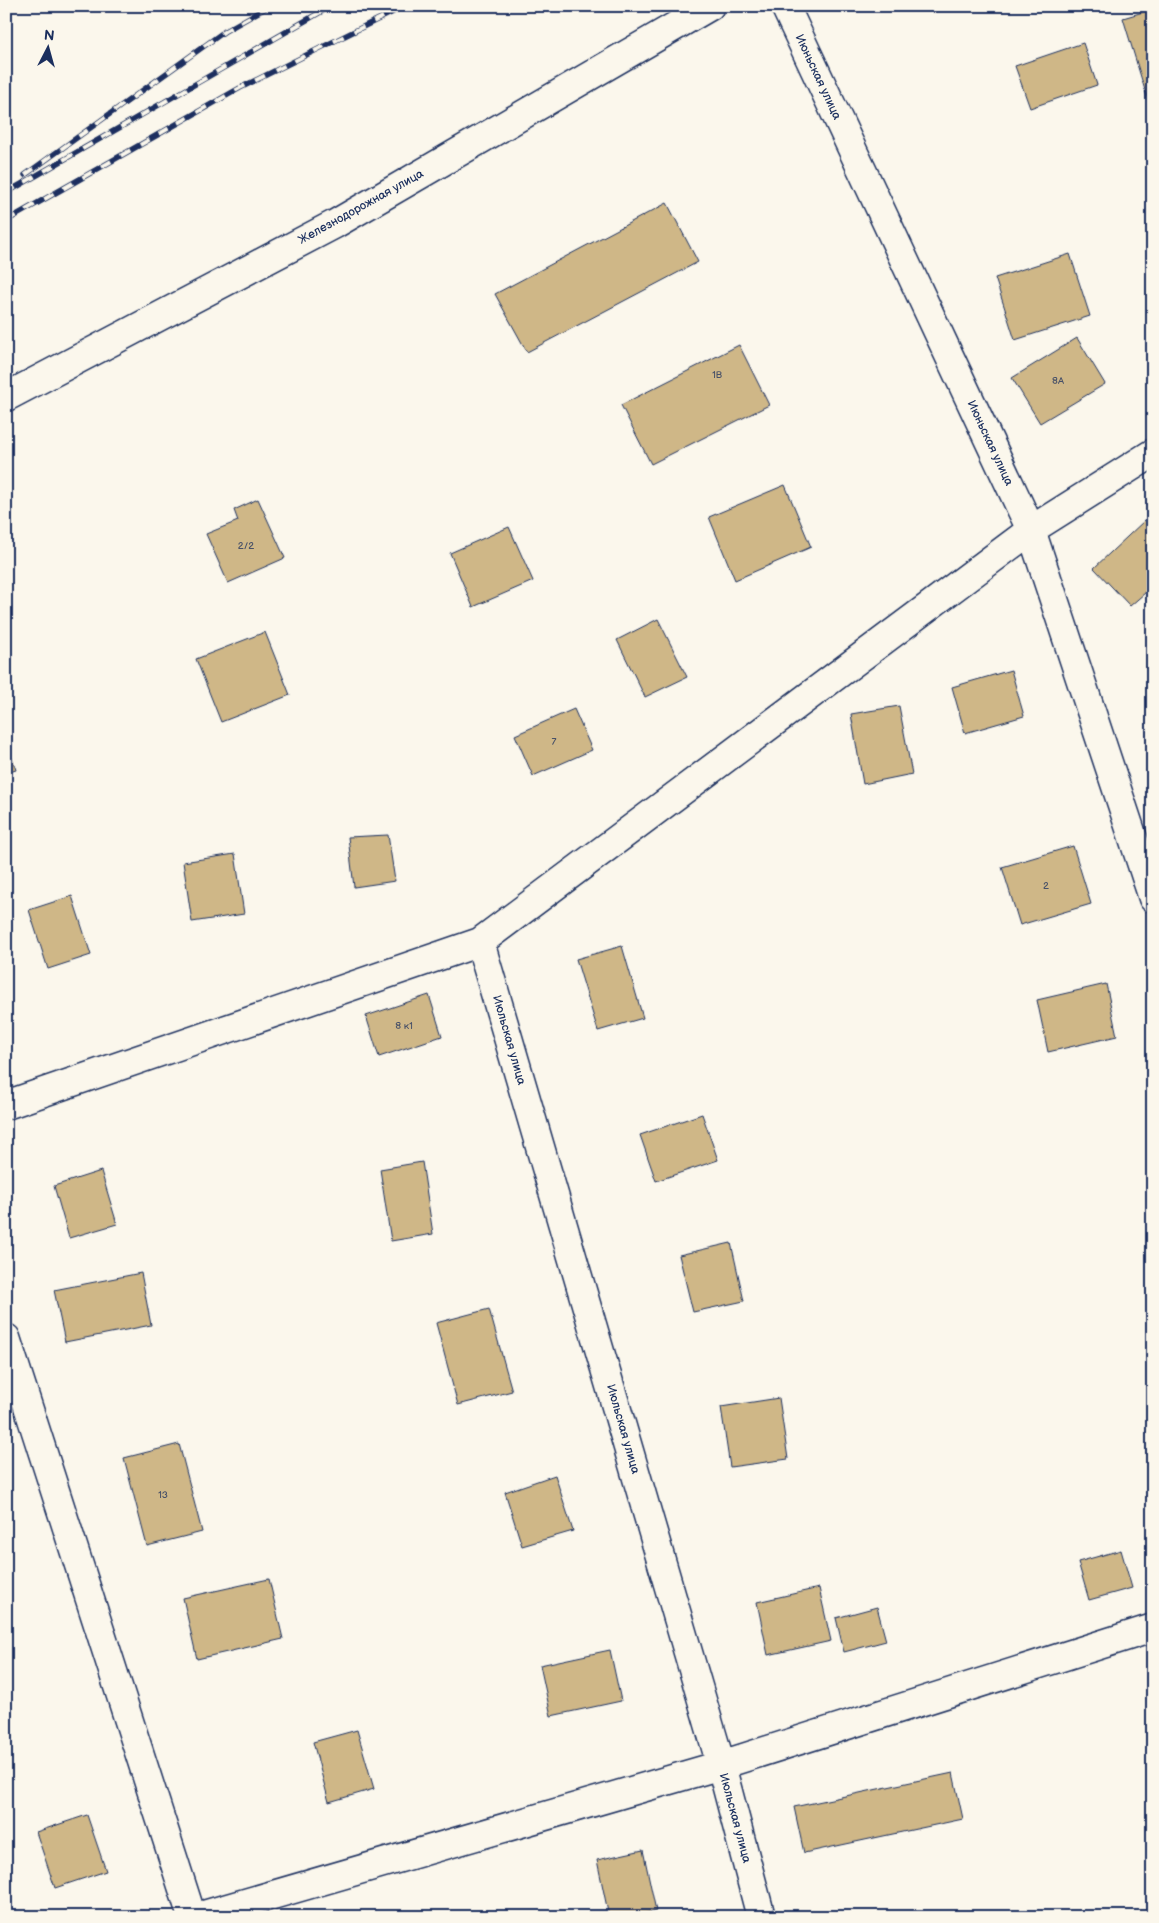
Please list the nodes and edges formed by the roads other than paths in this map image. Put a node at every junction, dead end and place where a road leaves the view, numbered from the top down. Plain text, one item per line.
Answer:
1 (710, 6) edge
2 (785, 6) edge
3 (6, 396) edge
4 (1153, 452) edge
5 (1031, 530) junction
6 (1153, 898) edge
7 (480, 942) junction
8 (6, 1105) edge
9 (6, 1338) edge
10 (1153, 1628) edge
11 (721, 1765) junction
12 (192, 1917) edge
13 (197, 1917) edge
14 (761, 1917) edge

1 - 3 street, Железнодорожная улица
2 - 5 street, Июньская улица
4 - 5 street
5 - 6 street, Июньская улица
5 - 7 street
7 - 8 street
7 - 11 street, Июльская улица
9 - 12 street
10 - 11 street
11 - 13 street
11 - 14 street, Июльская улица

